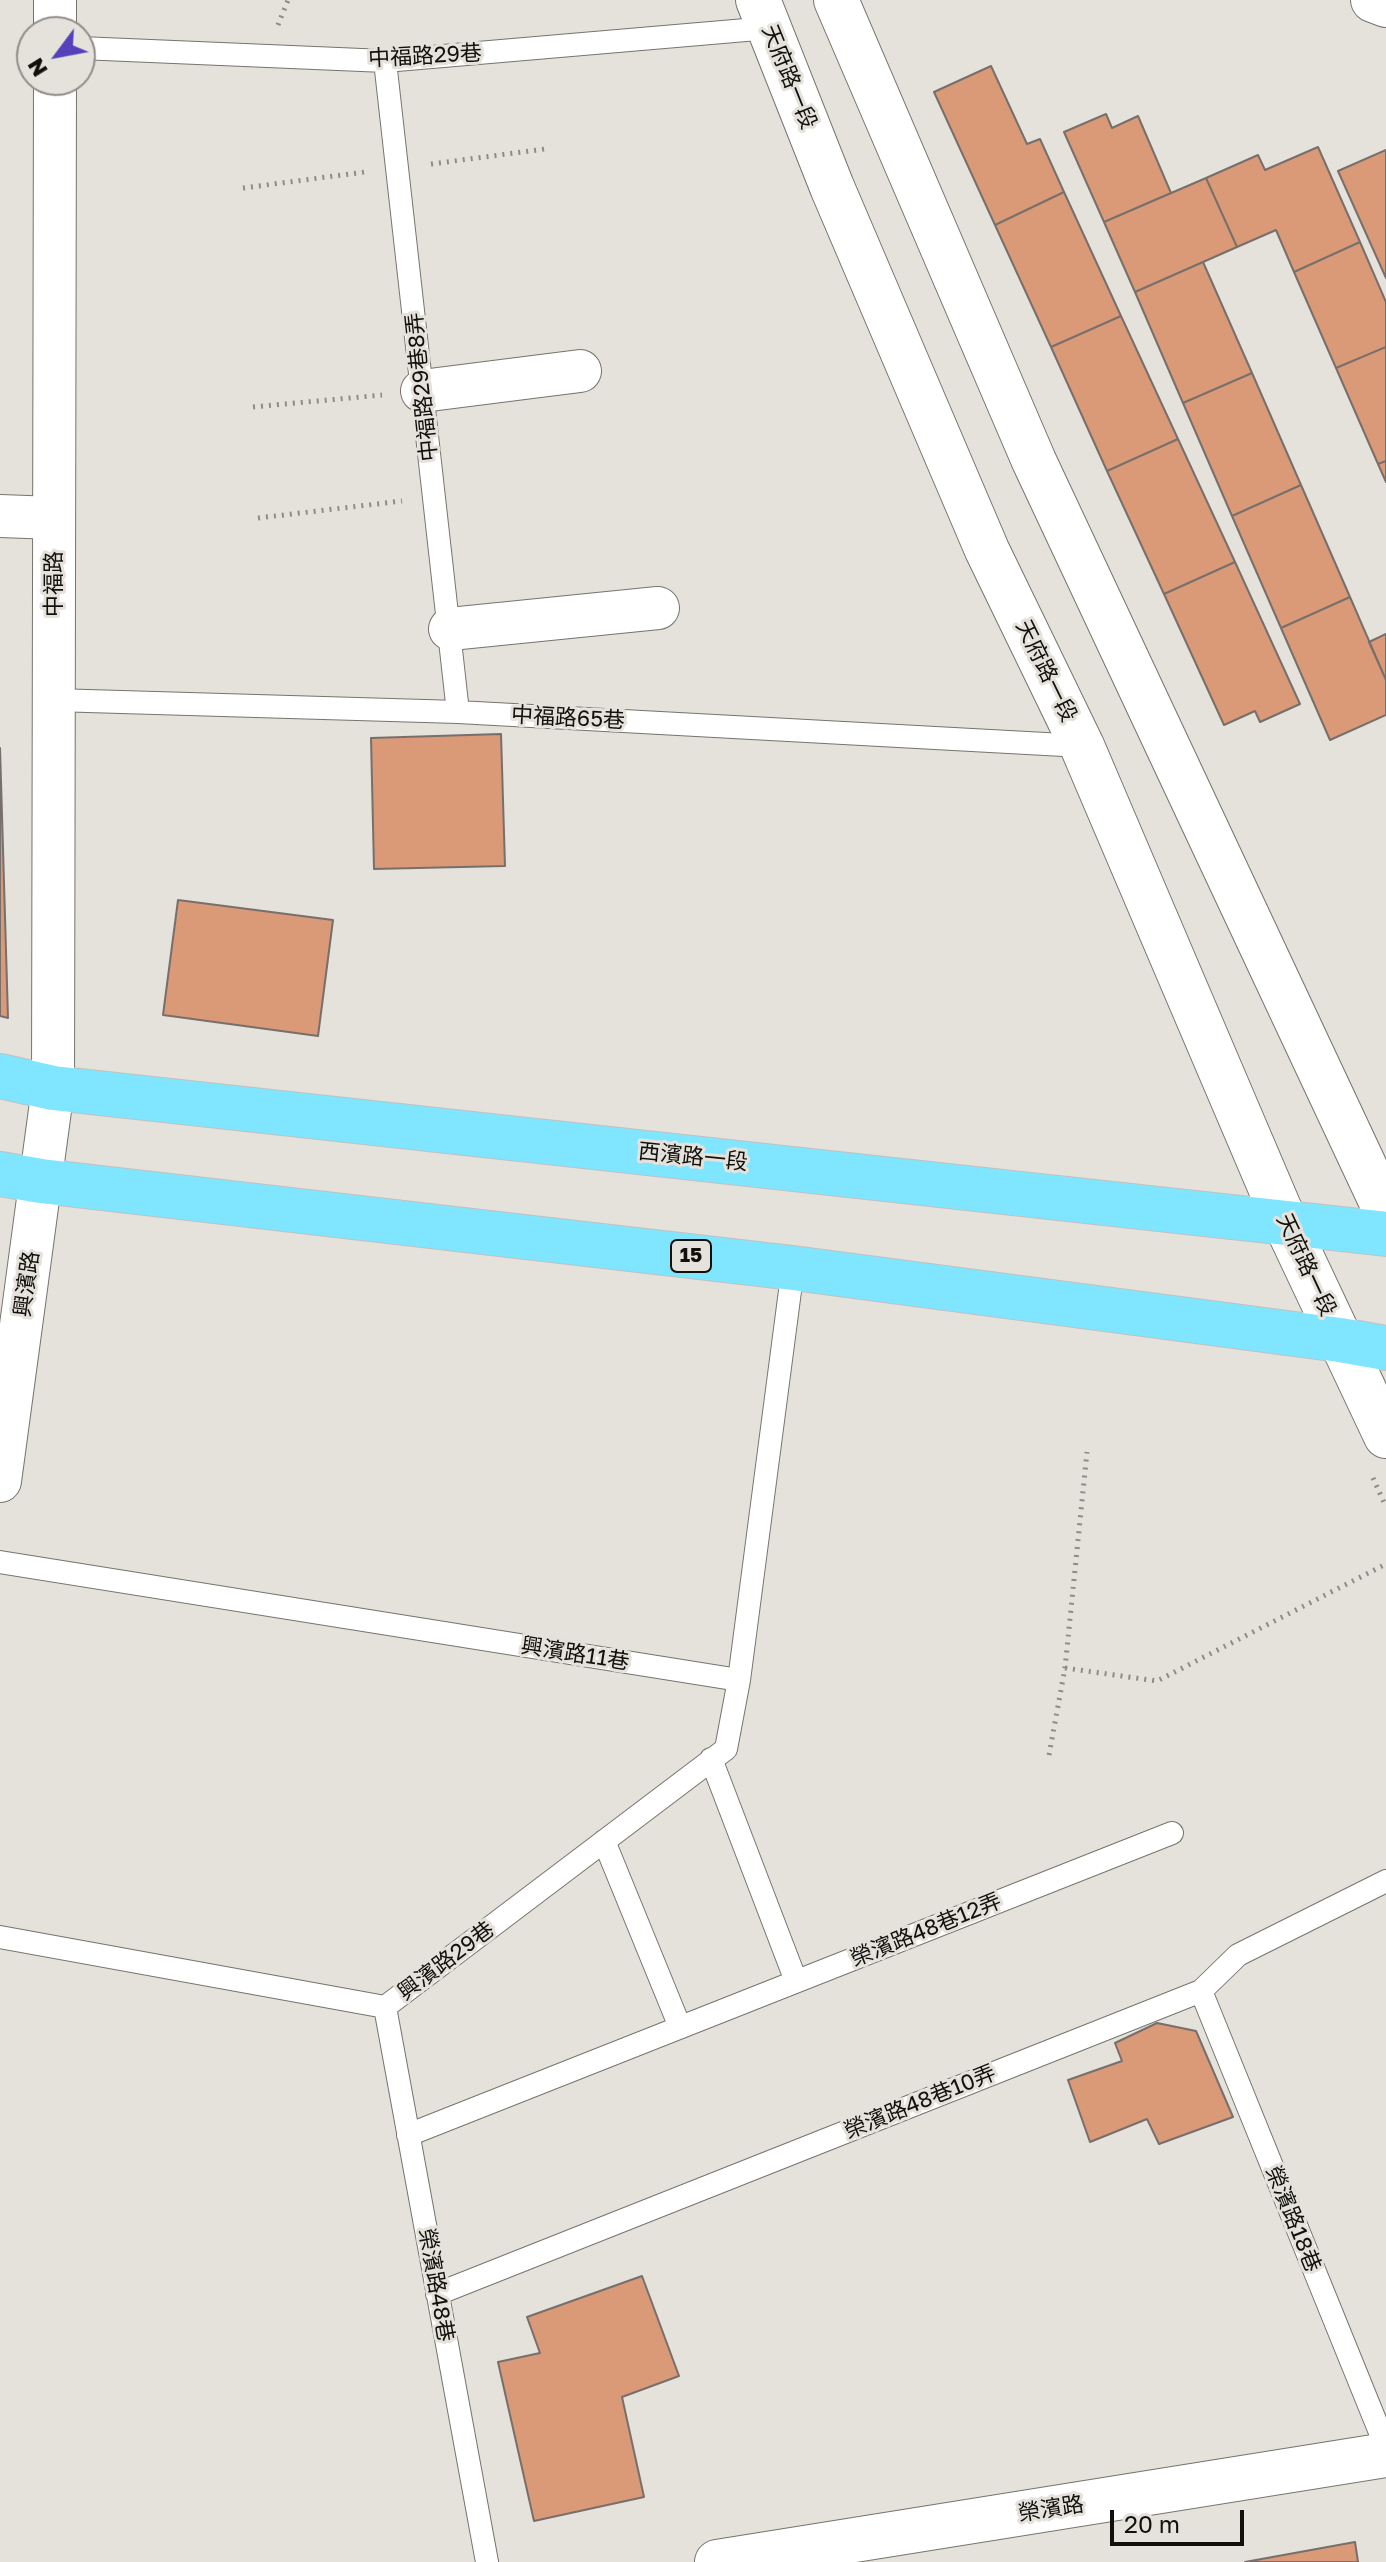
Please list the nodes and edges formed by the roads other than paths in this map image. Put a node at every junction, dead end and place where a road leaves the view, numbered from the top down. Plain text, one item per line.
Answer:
1 (836, 0) edge
2 (1373, 0) edge
3 (1386, 5) edge
4 (764, 14) edge
5 (96, 49) edge
6 (385, 61) junction
7 (55, 96) edge
8 (580, 371) dead end
9 (422, 391) junction
10 (0, 516) edge
11 (54, 518) junction
12 (658, 608) dead end
13 (450, 629) junction
14 (54, 700) junction
15 (458, 712) junction
16 (1082, 746) junction
17 (0, 1076) edge
18 (53, 1088) junction
19 (20, 1178) edge
20 (1386, 1212) edge
21 (1285, 1222) junction
22 (1386, 1234) edge
23 (793, 1268) junction
24 (1340, 1340) junction
25 (1386, 1348) edge
26 (1386, 1436) edge
27 (0, 1481) edge
28 (0, 1562) edge
29 (739, 1680) junction
30 (711, 1759) junction
31 (1172, 1833) dead end
32 (604, 1841) junction
33 (1386, 1881) edge
34 (0, 1937) edge
35 (796, 1981) junction
36 (1201, 1991) junction
37 (385, 2007) junction
38 (680, 2027) junction
39 (408, 2135) junction
40 (437, 2294) junction
41 (1386, 2447) edge
42 (1386, 2455) edge
43 (487, 2562) edge
44 (717, 2562) edge

1 - 20 street
2 - 3 street
4 - 6 lane, 中福路29巷
4 - 16 street, 天府路一段
5 - 6 lane, 中福路29巷
6 - 9 lane, 中福路29巷8弄
7 - 11 street, 中福路
8 - 9 street
9 - 13 lane, 中福路29巷8弄
10 - 11 street
11 - 14 street, 中福路
12 - 13 street
13 - 15 lane, 中福路29巷8弄
14 - 15 lane, 中福路65巷
14 - 18 street, 中福路
15 - 16 lane, 中福路65巷
16 - 21 street, 天府路一段
17 - 18 main road, 西濱路一段
18 - 19 street, 興濱路
18 - 21 main road, 西濱路一段
19 - 23 main road, 15
19 - 27 street, 興濱路
21 - 22 main road, 西濱路一段
21 - 24 street, 天府路一段
23 - 24 main road, 15
23 - 29 lane
24 - 25 main road, 15
24 - 26 street, 天府路一段
28 - 29 lane, 興濱路11巷
29 - 30 lane, 興濱路29巷
30 - 32 lane, 興濱路29巷
30 - 35 lane
31 - 35 lane, 榮濱路48巷12弄
32 - 37 lane, 興濱路29巷
32 - 38 lane
33 - 36 lane, 榮濱路48巷10弄
34 - 37 lane, 興濱路29巷
35 - 38 lane, 榮濱路48巷12弄
36 - 40 lane, 榮濱路48巷10弄
36 - 41 lane, 榮濱路18巷
37 - 39 lane, 榮濱路48巷
38 - 39 lane, 榮濱路48巷12弄
39 - 40 lane, 榮濱路48巷
40 - 43 lane, 榮濱路48巷
42 - 44 street, 榮濱路

